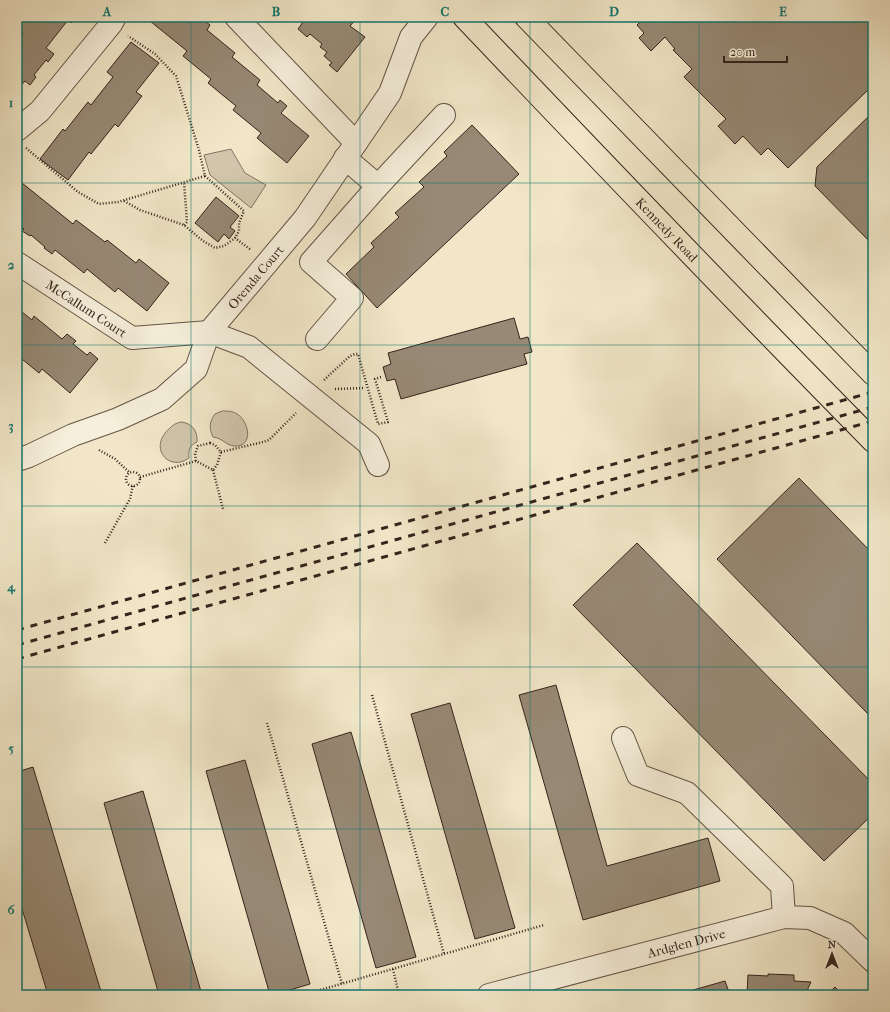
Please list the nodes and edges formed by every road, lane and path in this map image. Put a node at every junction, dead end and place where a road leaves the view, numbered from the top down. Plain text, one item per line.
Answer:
1 (236, 17) edge
2 (426, 17) edge
3 (464, 17) edge
4 (526, 17) edge
5 (113, 20) edge
6 (444, 115) dead end
7 (20, 137) edge
8 (350, 151) junction
9 (205, 176) junction
10 (184, 182) junction
11 (378, 186) junction
12 (124, 201) junction
13 (184, 225) junction
14 (235, 238) junction
15 (286, 241) junction
16 (311, 262) junction
17 (17, 263) edge
18 (267, 263) junction
19 (209, 332) junction
20 (317, 339) dead end
21 (873, 374) edge
22 (381, 377) dead end
23 (365, 388) dead end
24 (334, 389) dead end
25 (316, 390) junction
26 (73, 435) junction
27 (873, 440) edge
28 (221, 452) junction
29 (17, 460) edge
30 (196, 461) junction
31 (378, 465) dead end
32 (213, 470) junction
33 (130, 473) junction
34 (140, 477) junction
35 (133, 486) junction
36 (223, 509) dead end
37 (105, 543) dead end
38 (372, 695) dead end
39 (267, 722) dead end
40 (623, 738) dead end
41 (784, 917) junction
42 (544, 925) dead end
43 (444, 954) junction
44 (873, 961) edge
45 (393, 969) junction
46 (342, 984) junction
47 (303, 995) edge
48 (399, 995) edge
49 (489, 995) edge

1 - 8 street
2 - 8 street, Orenda Court
3 - 27 main road, Kennedy Road
4 - 21 main road
5 - 7 street
5 - 9 path
6 - 11 street
7 - 12 path
8 - 11 street
8 - 15 street, Orenda Court
9 - 10 path
9 - 14 path
10 - 12 path
10 - 13 path
11 - 16 street
12 - 13 path
13 - 14 path
14 - 18 path
15 - 16 street
15 - 18 street, Orenda Court
16 - 20 street
17 - 19 street, McCallum Court
18 - 19 street, Orenda Court
19 - 25 street
19 - 26 street, Orenda Court
22 - 25 path
23 - 24 path
25 - 28 path
25 - 31 street
26 - 29 street, Orenda Court
26 - 33 path
28 - 30 path
28 - 32 path
30 - 32 path
30 - 34 path
32 - 36 path
33 - 34 path
33 - 35 path
34 - 35 path
35 - 37 path
38 - 43 path
39 - 46 path
40 - 41 street
41 - 44 street, Ardglen Drive
41 - 49 street, Ardglen Drive
42 - 43 path
43 - 45 path
45 - 46 path
45 - 48 path
46 - 47 path

